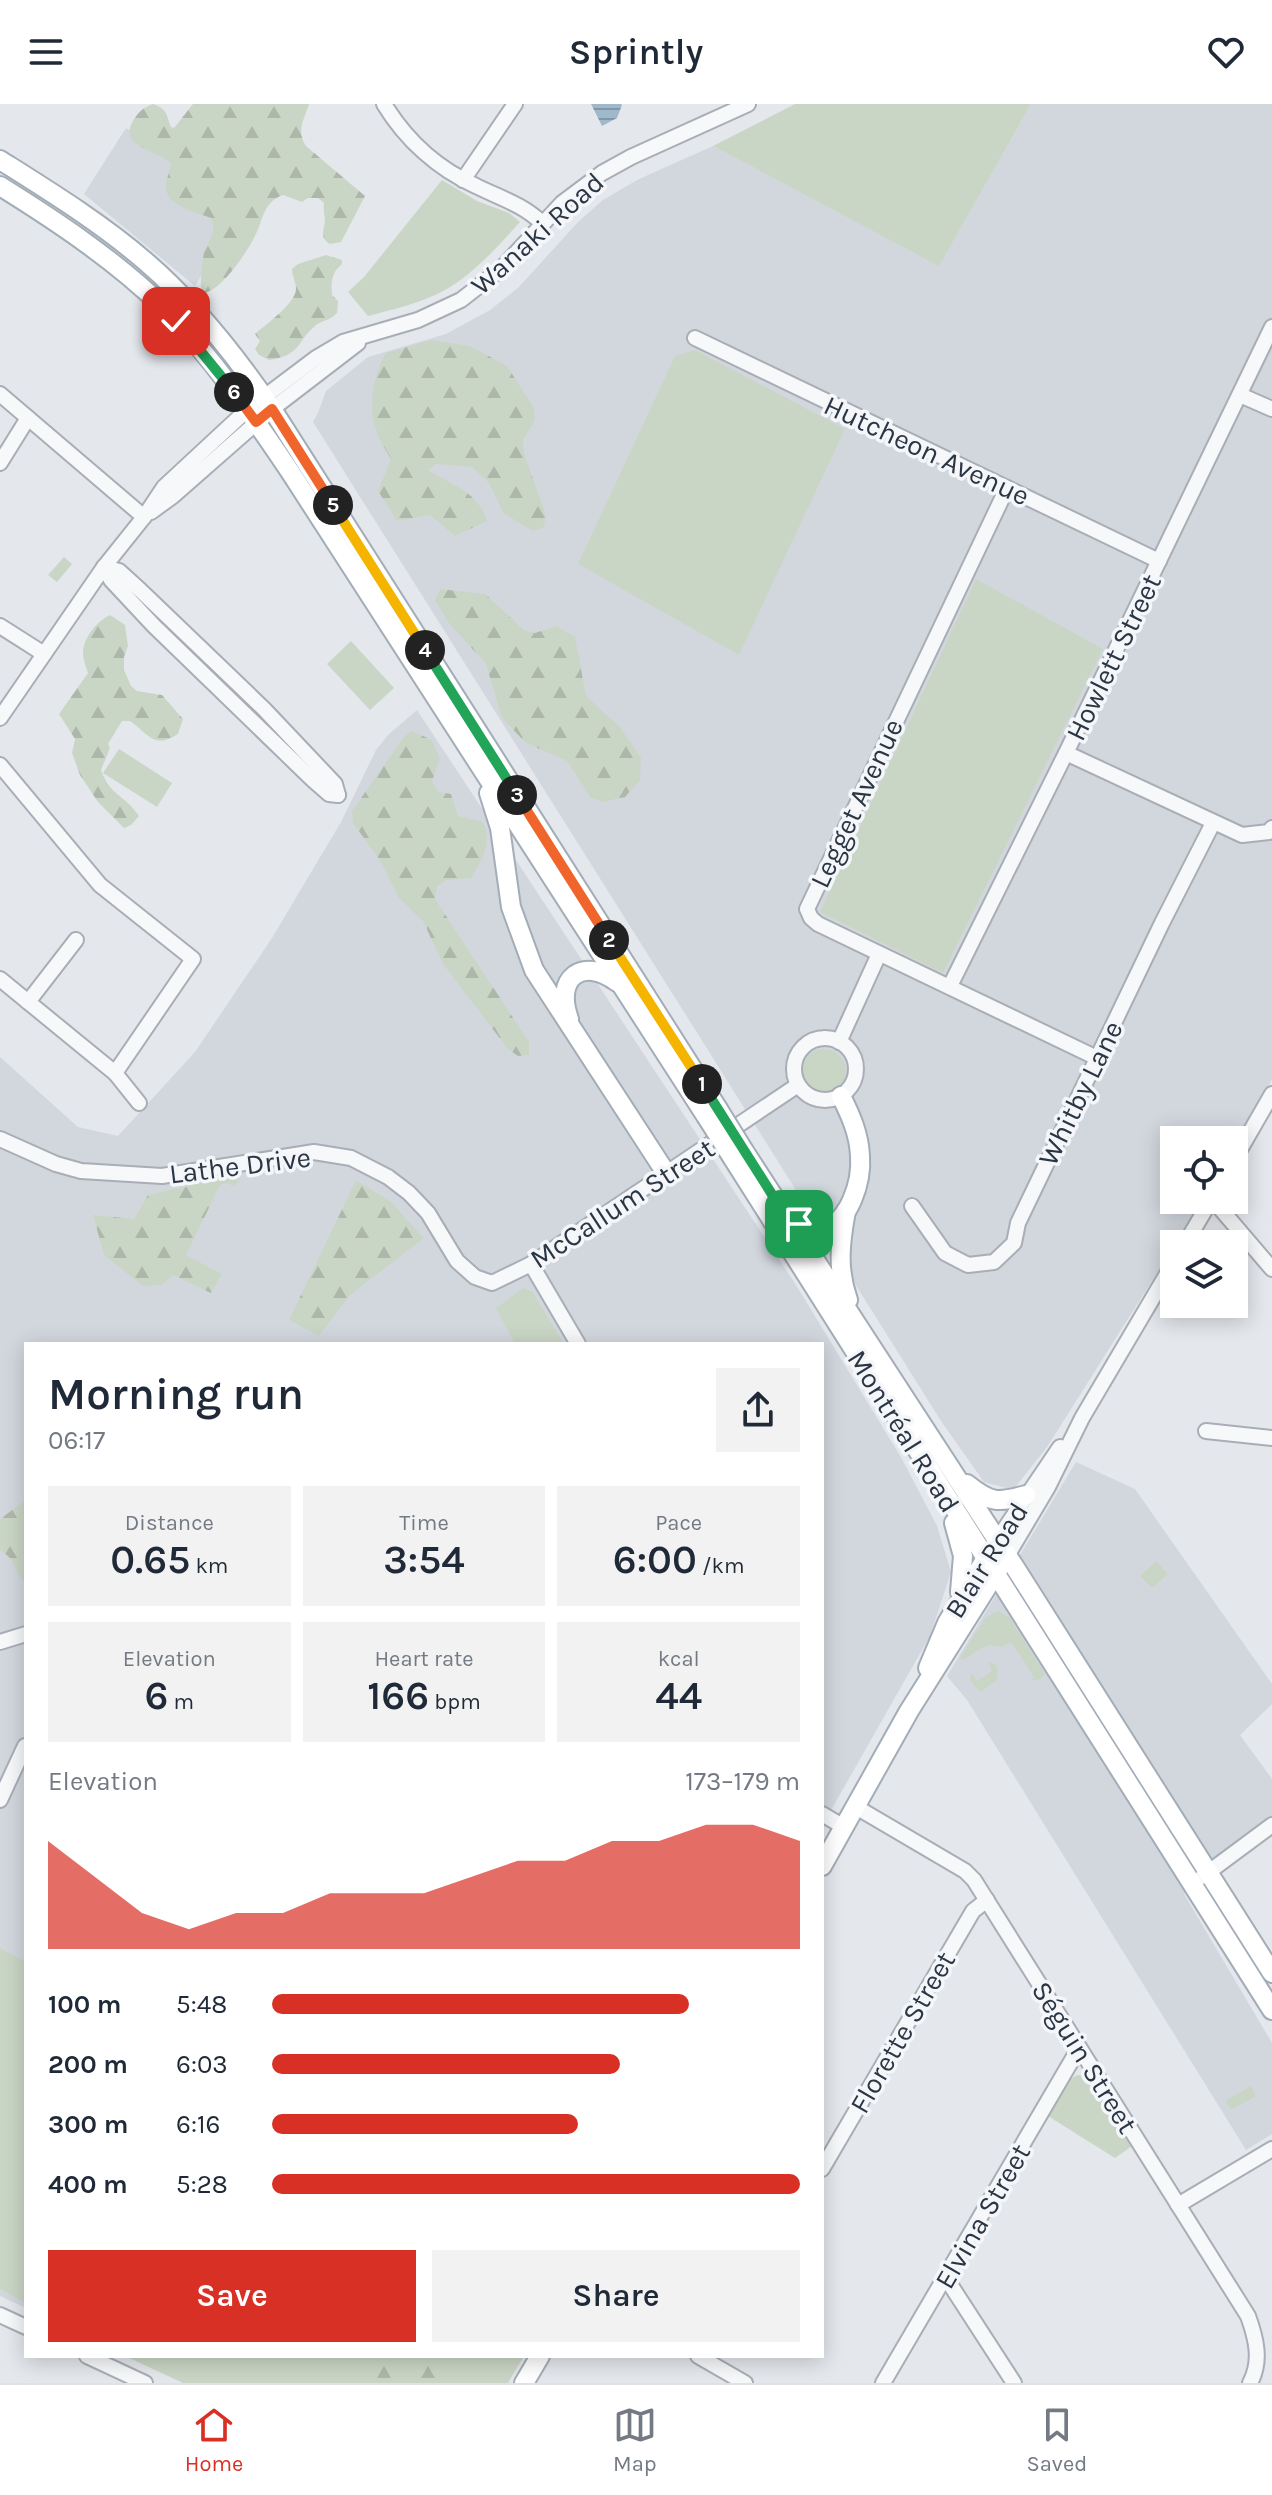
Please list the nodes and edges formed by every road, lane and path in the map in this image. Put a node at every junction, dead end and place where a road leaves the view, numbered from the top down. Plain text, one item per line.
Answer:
1 (384, 104) edge
2 (515, 104) edge
3 (748, 104) edge
4 (0, 160) edge
5 (463, 180) junction
6 (0, 186) edge
7 (542, 223) junction
8 (133, 252) junction
9 (120, 269) junction
10 (1272, 327) edge
11 (695, 338) dead end
12 (0, 394) edge
13 (1240, 395) junction
14 (268, 403) junction
15 (1272, 409) edge
16 (252, 416) junction
17 (28, 418) junction
18 (0, 463) edge
19 (1007, 488) junction
20 (144, 517) junction
21 (1159, 561) junction
22 (104, 567) junction
23 (0, 626) edge
24 (44, 654) junction
25 (0, 718) edge
26 (1066, 753) junction
27 (478, 764) junction
28 (0, 765) edge
29 (1213, 823) junction
30 (1272, 828) edge
31 (76, 940) dead end
32 (879, 954) junction
33 (0, 979) edge
34 (623, 986) junction
35 (950, 986) junction
36 (28, 1002) junction
37 (573, 1027) junction
38 (839, 1042) junction
39 (1097, 1058) junction
40 (115, 1073) junction
41 (798, 1085) junction
42 (1272, 1094) edge
43 (841, 1096) junction
44 (139, 1103) dead end
45 (712, 1113) junction
46 (1248, 1136) edge
47 (0, 1139) edge
48 (738, 1154) junction
49 (666, 1173) junction
50 (912, 1206) dead end
51 (846, 1210) junction
52 (1225, 1214) edge
53 (786, 1215) junction
54 (531, 1264) junction
55 (1272, 1269) edge
56 (482, 1281) joint
57 (1160, 1286) edge
58 (859, 1329) junction
59 (577, 1342) edge
60 (1082, 1418) junction
61 (1206, 1431) dead end
62 (1272, 1438) edge
63 (955, 1475) junction
64 (933, 1477) junction
65 (1026, 1495) junction
66 (1002, 1548) junction
67 (990, 1567) junction
68 (953, 1612) junction
69 (24, 1635) edge
70 (0, 1642) edge
71 (909, 1711) junction
72 (24, 1748) edge
73 (0, 1800) edge
74 (856, 1807) junction
75 (824, 1815) edge
76 (1272, 1825) edge
77 (844, 1827) junction
78 (824, 1862) edge
79 (1208, 1872) junction
80 (1191, 1884) junction
81 (987, 1900) junction
82 (1272, 1972) edge
83 (1254, 1983) junction
84 (1272, 2010) edge
85 (1079, 2048) junction
86 (1272, 2149) edge
87 (824, 2166) edge
88 (1178, 2205) junction
89 (946, 2278) junction
90 (0, 2315) edge
91 (24, 2326) edge
92 (91, 2358) edge
93 (539, 2358) edge
94 (707, 2358) edge
95 (145, 2383) edge
96 (524, 2383) edge
97 (745, 2383) edge
98 (883, 2383) edge
99 (1014, 2383) edge
100 (1250, 2383) edge

1 - 5 street
2 - 5 street
3 - 7 street, Wanaki Road
4 - 8 main road, Montréal Road
5 - 7 street
6 - 9 main road, Montréal Road
7 - 14 street, Wanaki Road
8 - 9 main road
8 - 14 main road, Montréal Road
9 - 16 main road, Montréal Road
10 - 13 street, Howlett Street
11 - 19 street, Hutcheon Avenue
12 - 17 street
13 - 15 street
13 - 21 street, Howlett Street
14 - 16 street, Wanaki Road
14 - 45 main road, Montréal Road
16 - 20 street, Wanaki Road
16 - 27 main road, Montréal Road
17 - 18 street
17 - 20 street
19 - 21 street, Hutcheon Avenue
19 - 32 street, Legget Avenue
20 - 22 street, Wanaki Road
21 - 26 street, Howlett Street
22 - 22 street
22 - 24 street, Wanaki Road
23 - 24 street
24 - 25 street, Wanaki Road
26 - 29 street
26 - 35 street, Howlett Street
27 - 34 main road, Montréal Road
27 - 37 main road
28 - 40 street
29 - 30 street
29 - 39 street, Whitby Lane
31 - 36 street
32 - 35 street, Legget Avenue
32 - 38 street
33 - 36 street
34 - 37 main road
34 - 45 main road, Montréal Road
35 - 39 street, Legget Avenue
36 - 40 street
37 - 49 main road
38 - 41 street
38 - 43 street
39 - 50 street, Whitby Lane
40 - 44 street
41 - 43 street
41 - 49 street, McCallum Street
42 - 46 street
43 - 51 main road
45 - 48 main road, Montréal Road, bridge
47 - 56 street, Lathe Drive
48 - 53 main road, Montréal Road
48 - 64 main road, Montréal Road
49 - 54 street, McCallum Street
51 - 53 main road
51 - 58 main road
52 - 55 street
53 - 58 main road, Montréal Road
54 - 56 street, McCallum Street
54 - 59 street
57 - 60 street, Blair Road
58 - 63 main road, Montréal Road
60 - 65 street, Blair Road
60 - 66 street, Blair Road
61 - 62 street
63 - 65 main road
63 - 66 main road, Montréal Road
64 - 67 main road, Montréal Road
64 - 68 main road
65 - 66 street, Blair Road
66 - 67 main road, Blair Road
66 - 79 main road, Montréal Road
67 - 68 main road, Blair Road
67 - 71 main road, Blair Road
67 - 80 main road, Montréal Road
68 - 71 main road, Blair Road
69 - 70 street
71 - 74 main road, Blair Road
72 - 73 street
74 - 77 main road, Blair Road
74 - 81 street, Séguin Street
75 - 77 street
76 - 79 street
77 - 78 main road, Blair Road
79 - 80 street
79 - 82 main road, Montréal Road
80 - 83 main road, Montréal Road
81 - 85 street, Séguin Street
81 - 87 street, Florette Street
82 - 83 main road
83 - 84 main road, Montréal Road
85 - 88 street, Séguin Street
85 - 89 street, Elvina Street
86 - 88 street
88 - 100 street, Séguin Street
89 - 98 street, Elvina Street
89 - 99 street
90 - 91 street
92 - 95 street
93 - 96 main road
94 - 97 street

